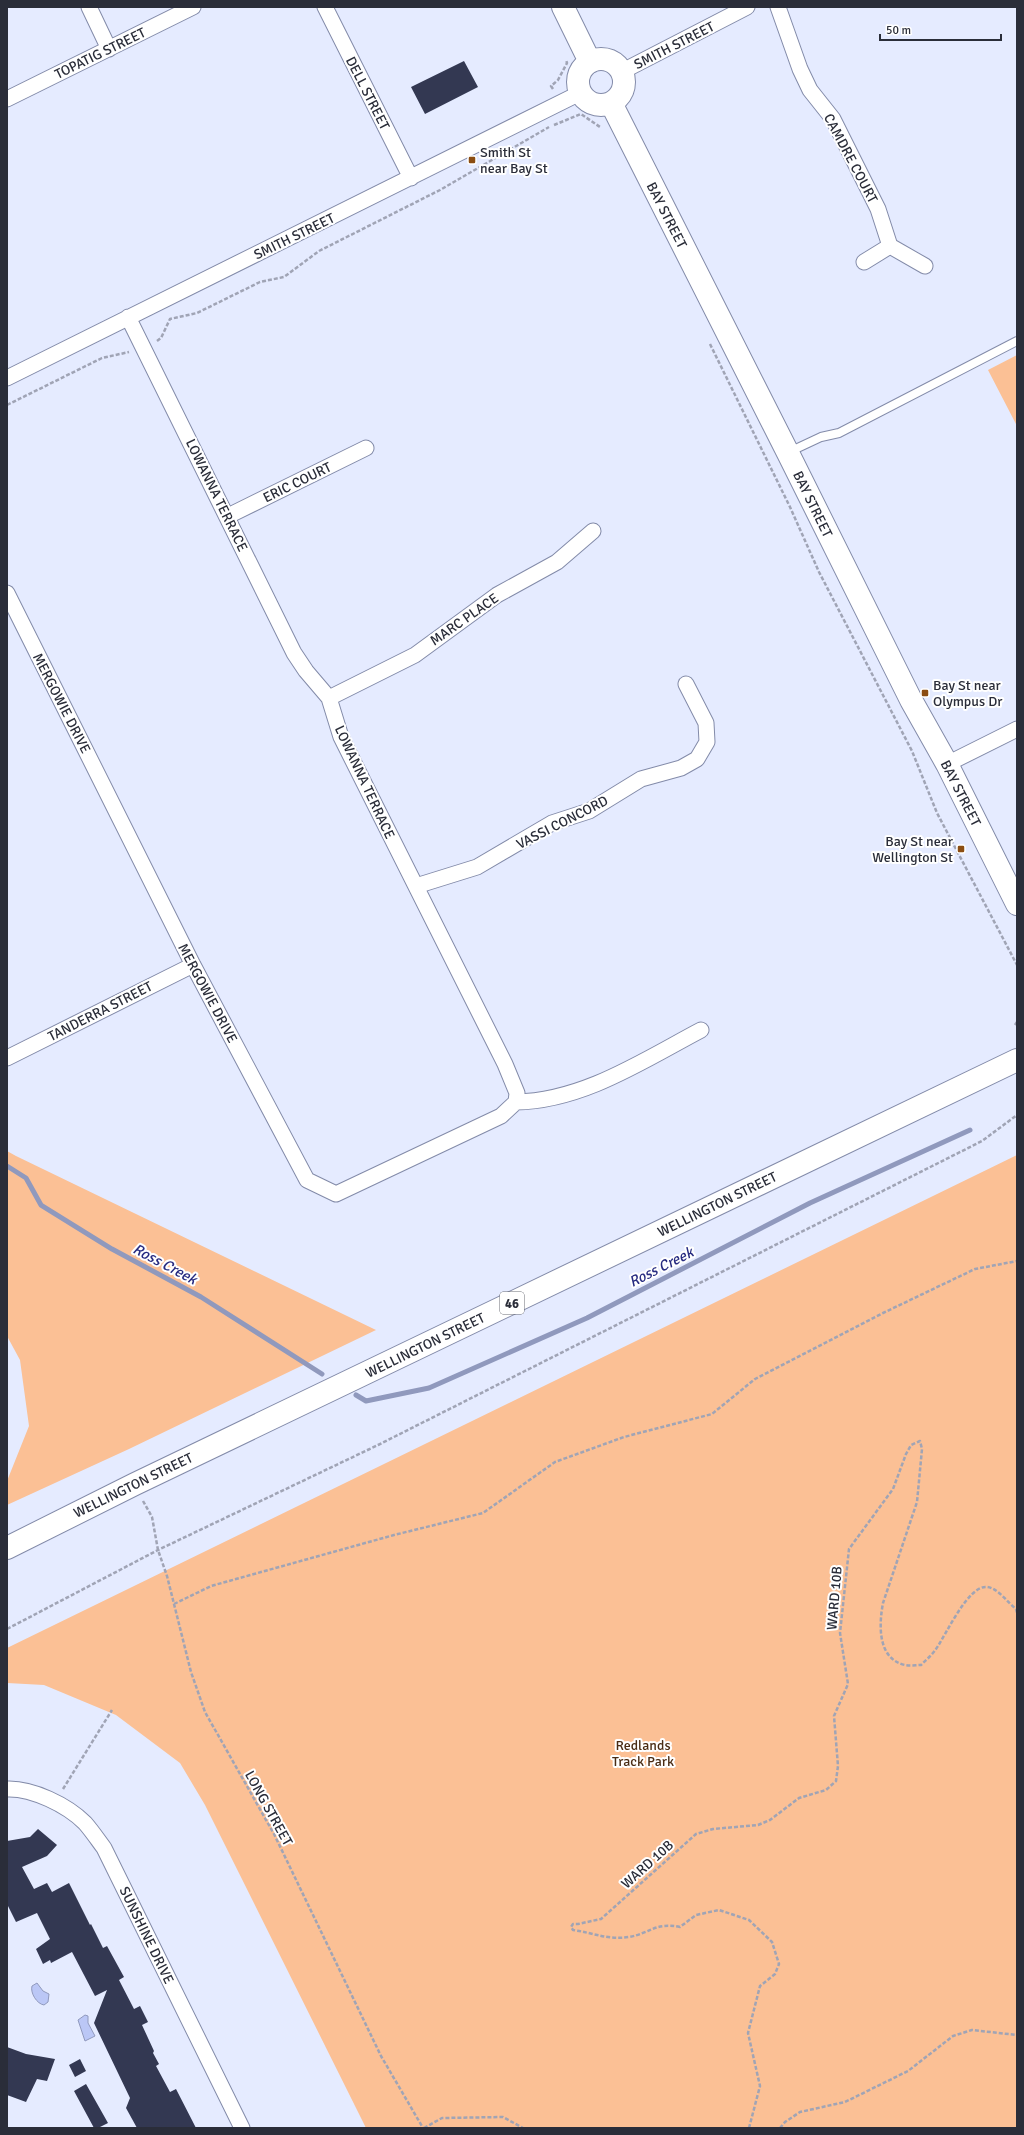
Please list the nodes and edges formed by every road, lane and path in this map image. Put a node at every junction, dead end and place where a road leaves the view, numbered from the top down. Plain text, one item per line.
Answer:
1 (89, 7) edge
2 (192, 7) edge
3 (325, 7) edge
4 (563, 7) edge
5 (747, 7) edge
6 (778, 7) edge
7 (109, 49) junction
8 (565, 57) dead end
9 (590, 62) junction
10 (621, 72) junction
11 (580, 93) junction
12 (7, 100) edge
13 (560, 103) junction
14 (611, 103) junction
15 (568, 119) junction
16 (603, 132) dead end
17 (411, 178) junction
18 (890, 246) junction
19 (864, 262) dead end
20 (925, 266) dead end
21 (128, 317) junction
22 (707, 339) dead end
23 (1017, 341) edge
24 (144, 349) junction
25 (7, 378) edge
26 (7, 406) edge
27 (366, 448) dead end
28 (788, 452) junction
29 (228, 516) junction
30 (593, 531) dead end
31 (7, 593) edge
32 (686, 684) dead end
33 (329, 698) junction
34 (1017, 728) edge
35 (947, 764) junction
36 (416, 886) junction
37 (1017, 904) edge
38 (192, 965) junction
39 (1017, 965) edge
40 (701, 1030) dead end
41 (7, 1058) edge
42 (1017, 1060) edge
43 (516, 1102) junction
44 (1017, 1115) edge
45 (1017, 1261) edge
46 (134, 1484) junction
47 (7, 1548) edge
48 (158, 1550) junction
49 (174, 1604) junction
50 (1017, 1613) edge
51 (7, 1629) edge
52 (112, 1710) dead end
53 (7, 1789) edge
54 (55, 1802) junction
55 (1017, 2034) edge
56 (242, 2128) edge
57 (423, 2128) edge
58 (523, 2128) edge
59 (749, 2128) edge
60 (780, 2128) edge

1 - 7 street
2 - 7 street, TOPATIG STREET
3 - 17 street, DELL STREET
4 - 9 main road
5 - 10 street, SMITH STREET
6 - 18 street, CAMDRE COURT
7 - 12 street, TOPATIG STREET
8 - 13 path
9 - 10 main road
9 - 11 main road
10 - 14 main road
11 - 13 street, SMITH STREET
11 - 14 main road
13 - 15 path
13 - 17 street, SMITH STREET
14 - 28 main road, BAY STREET
15 - 16 path
15 - 24 path
17 - 21 street, SMITH STREET
18 - 19 street
18 - 20 street
21 - 24 street, LOWANNA TERRACE
21 - 25 street, SMITH STREET
22 - 39 path
23 - 28 lane
24 - 26 path
24 - 29 street, LOWANNA TERRACE
27 - 29 street, ERIC COURT
28 - 35 main road, BAY STREET
29 - 33 street, LOWANNA TERRACE
30 - 33 street, MARC PLACE
31 - 38 street, MERGOWIE DRIVE
32 - 36 street, VASSI CONCORD
33 - 36 street, LOWANNA TERRACE
34 - 35 street
35 - 37 main road, BAY STREET
36 - 43 street, LOWANNA TERRACE
38 - 41 street, TANDERRA STREET
38 - 43 street, MERGOWIE DRIVE
40 - 43 street
42 - 46 main road, WELLINGTON STREET / 46
44 - 48 path
45 - 49 path
46 - 47 main road, WELLINGTON STREET / 46
46 - 48 path, LONG STREET
48 - 49 path, LONG STREET
48 - 51 path
49 - 57 path, LONG STREET
50 - 59 path, WARD 10B
52 - 54 path
53 - 54 street, SUNSHINE DRIVE
54 - 56 street, SUNSHINE DRIVE
55 - 60 path
57 - 58 path

